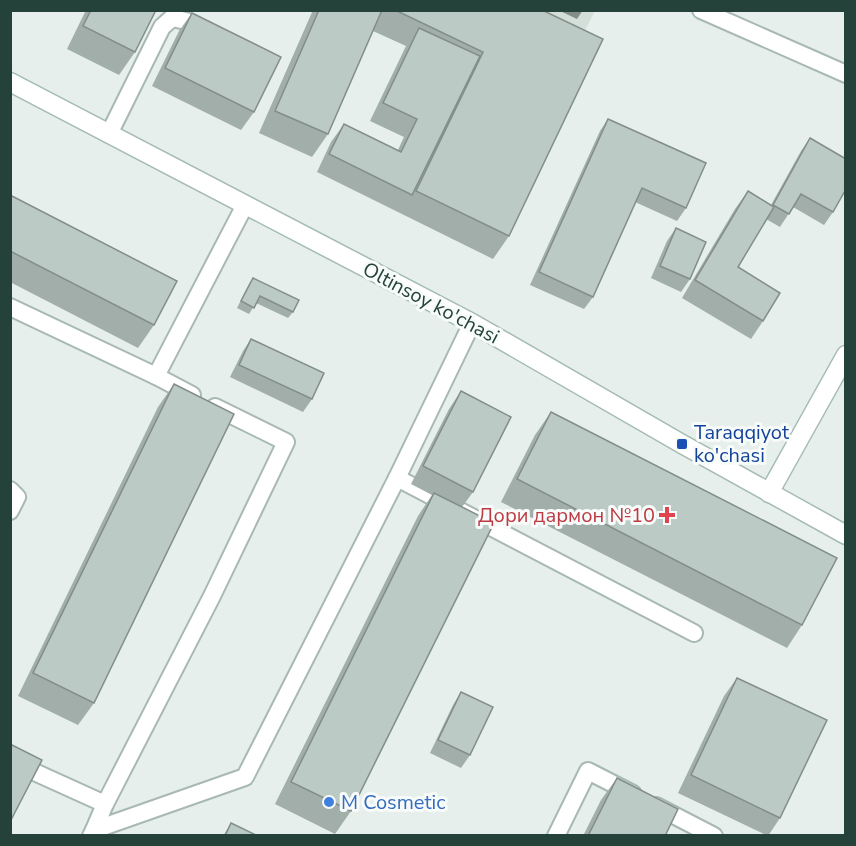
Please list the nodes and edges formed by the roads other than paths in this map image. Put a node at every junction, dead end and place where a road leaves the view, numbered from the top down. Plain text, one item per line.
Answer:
1 (700, 10) edge
2 (218, 36) edge
3 (846, 74) edge
4 (10, 82) edge
5 (109, 134) junction
6 (245, 205) junction
7 (10, 306) edge
8 (472, 323) junction
9 (846, 355) edge
10 (156, 376) junction
11 (397, 478) junction
12 (10, 490) edge
13 (769, 493) junction
14 (10, 511) edge
15 (846, 535) edge
16 (694, 633) dead end
17 (10, 761) edge
18 (105, 804) junction
19 (93, 833) edge
20 (556, 836) edge
21 (714, 836) edge

1 - 3 lane
2 - 5 lane
4 - 5 street, Oltinsoy ko'chasi
5 - 6 street, Oltinsoy ko'chasi
6 - 8 street, Oltinsoy ko'chasi
6 - 10 lane
7 - 10 lane
8 - 11 lane
8 - 13 street, Oltinsoy ko'chasi
9 - 13 street
10 - 18 lane
11 - 16 lane
11 - 19 lane
12 - 14 lane
13 - 15 street, Oltinsoy ko'chasi
17 - 18 lane
18 - 19 lane
20 - 21 lane

